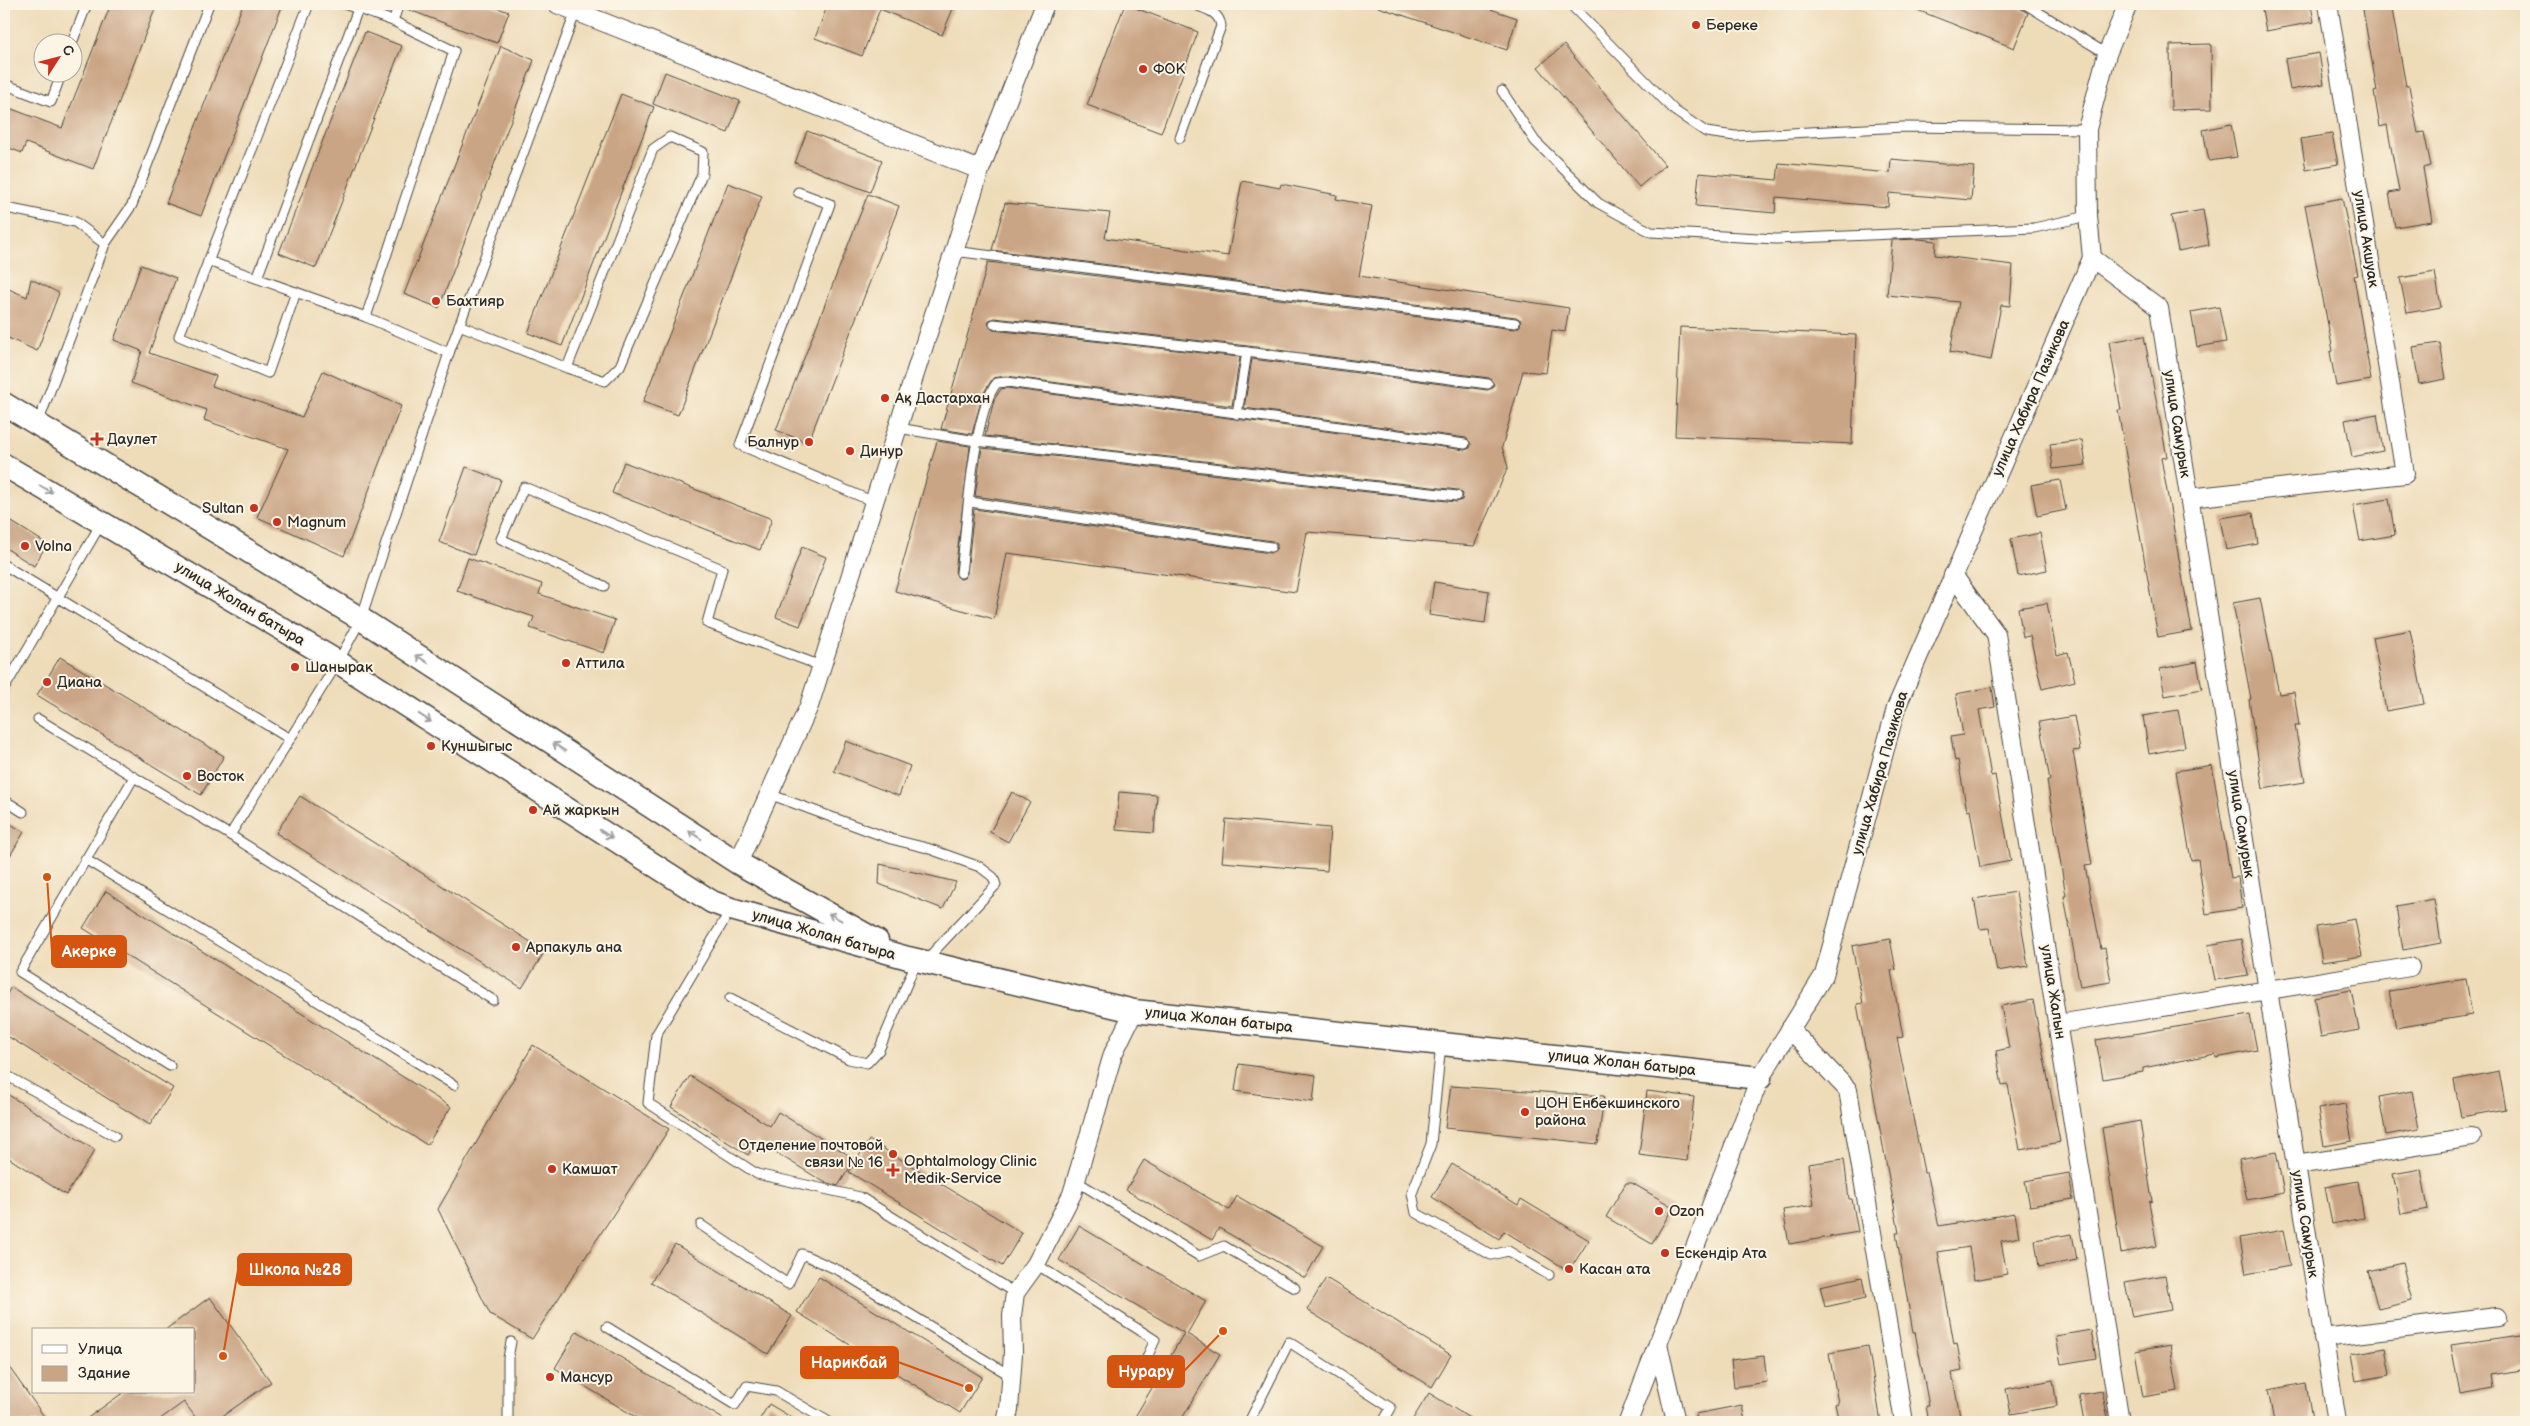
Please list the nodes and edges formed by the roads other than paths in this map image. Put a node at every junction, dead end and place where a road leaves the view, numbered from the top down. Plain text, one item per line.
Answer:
1 (87, 4) edge
2 (209, 4) edge
3 (309, 4) edge
4 (344, 4) edge
5 (399, 4) edge
6 (557, 4) edge
7 (1045, 4) edge
8 (1193, 4) edge
9 (1570, 4) edge
10 (2025, 4) edge
11 (2128, 4) edge
12 (2328, 4) edge
13 (358, 9) junction
14 (576, 11) junction
15 (393, 21) junction
16 (76, 32) edge
17 (2107, 54) junction
18 (58, 82) edge
19 (4, 84) edge
20 (1502, 91) dead end
21 (2087, 129) junction
22 (1180, 138) dead end
23 (980, 170) junction
24 (798, 192) dead end
25 (11, 209) dead end
26 (2088, 216) junction
27 (105, 244) junction
28 (954, 251) junction
29 (2092, 258) junction
30 (208, 261) junction
31 (257, 278) junction
32 (296, 292) junction
33 (366, 317) junction
34 (994, 324) dead end
35 (1515, 324) dead end
36 (459, 326) junction
37 (1247, 352) junction
38 (449, 353) junction
39 (567, 368) junction
40 (1488, 384) dead end
41 (4, 404) edge
42 (1236, 414) junction
43 (38, 423) junction
44 (898, 428) junction
45 (976, 441) junction
46 (1465, 444) dead end
47 (4, 465) edge
48 (1457, 496) dead end
49 (2189, 498) junction
50 (874, 502) junction
51 (970, 502) junction
52 (102, 522) junction
53 (1271, 547) dead end
54 (4, 565) edge
55 (962, 573) dead end
56 (1953, 575) junction
57 (604, 586) dead end
58 (58, 599) junction
59 (361, 619) junction
60 (338, 662) junction
61 (822, 666) junction
62 (4, 689) edge
63 (38, 719) dead end
64 (290, 739) junction
65 (134, 777) junction
66 (769, 794) junction
67 (4, 800) edge
68 (23, 812) dead end
69 (230, 835) junction
70 (86, 859) junction
71 (738, 863) junction
72 (731, 909) junction
73 (917, 960) junction
74 (2410, 967) dead end
75 (2268, 990) junction
76 (730, 998) dead end
77 (493, 1000) dead end
78 (1134, 1011) junction
79 (2058, 1024) junction
80 (1790, 1029) junction
81 (1441, 1044) junction
82 (170, 1066) dead end
83 (4, 1074) edge
84 (1760, 1078) junction
85 (454, 1086) dead end
86 (115, 1136) dead end
87 (2472, 1137) dead end
88 (2296, 1165) junction
89 (1076, 1181) junction
90 (701, 1225) dead end
91 (1036, 1264) junction
92 (1549, 1275) dead end
93 (1295, 1288) dead end
94 (1015, 1293) junction
95 (2497, 1317) dead end
96 (607, 1327) dead end
97 (2324, 1338) junction
98 (511, 1342) dead end
99 (1658, 1344) junction
100 (1012, 1376) junction
101 (1136, 1381) dead end
102 (508, 1422) edge
103 (829, 1422) edge
104 (1006, 1422) edge
105 (1249, 1422) edge
106 (1383, 1422) edge
107 (1628, 1422) edge
108 (1676, 1422) edge
109 (1904, 1422) edge
110 (2120, 1422) edge
111 (2337, 1422) edge

1 - 16 lane
2 - 27 lane
3 - 30 lane
4 - 13 lane
5 - 15 lane
6 - 14 street
7 - 23 street
8 - 22 lane
9 - 21 lane
10 - 17 lane
11 - 17 street, улица Хабира Пазикова
12 - 49 street, улица Акшуак
13 - 15 lane
13 - 31 lane
14 - 23 street
14 - 36 lane
15 - 33 lane
17 - 21 street, улица Хабира Пазикова
18 - 19 lane
20 - 26 lane
21 - 26 street, улица Хабира Пазикова
23 - 28 street
24 - 50 lane
25 - 27 lane
26 - 29 street, улица Хабира Пазикова
27 - 43 lane
28 - 35 lane
28 - 44 street
29 - 49 street, улица Самурык
29 - 56 street, улица Хабира Пазикова
30 - 31 lane
30 - 32 lane
31 - 32 lane
32 - 33 lane
33 - 38 lane
34 - 37 lane
36 - 38 lane
36 - 39 lane
37 - 40 lane
37 - 42 lane
38 - 59 lane
39 - 39 lane
41 - 43 street
42 - 45 lane
42 - 46 lane
43 - 59 street
44 - 45 lane
44 - 50 street
45 - 48 lane
45 - 51 lane
47 -> 52 street, улица Жолан батыра
49 - 75 street, улица Самурык
50 - 61 street
51 - 53 lane
51 - 55 lane
52 - 58 lane
52 - 60 street, улица Жолан батыра
54 - 58 lane
56 - 79 street, улица Жалын
56 - 80 street, улица Хабира Пазикова
57 - 61 lane
58 - 62 lane
58 - 64 lane
59 - 60 lane
71 -> 59 street
60 - 64 lane
60 -> 72 street, улица Жолан батыра
61 - 66 street
63 - 65 lane
64 - 69 lane
65 - 69 lane
65 - 70 lane
66 - 71 street
66 - 73 lane
67 - 68 lane
69 - 77 lane
70 - 82 lane
70 - 85 lane
73 -> 71 street
72 - 73 street, улица Жолан батыра
72 - 94 lane
73 - 76 lane
73 - 78 street, улица Жолан батыра
74 - 75 street
75 - 79 street
75 - 88 street, улица Самурык
78 - 81 street, улица Жолан батыра
78 - 89 street
79 - 110 street, улица Жалын
80 - 84 street, улица Хабира Пазикова
80 - 109 street
81 - 84 street, улица Жолан батыра
81 - 92 lane
83 - 86 lane
84 - 99 street, улица Хабира Пазикова
87 - 88 street
88 - 97 street, улица Самурык
89 - 91 street
89 - 93 lane
90 - 100 lane
91 - 94 street
91 - 101 lane
94 - 100 street
95 - 97 street
96 - 103 lane
97 - 111 street, улица Самурык
98 - 102 lane
99 - 107 street, улица Хабира Пазикова
99 - 108 street
100 - 104 street
105 - 106 lane

